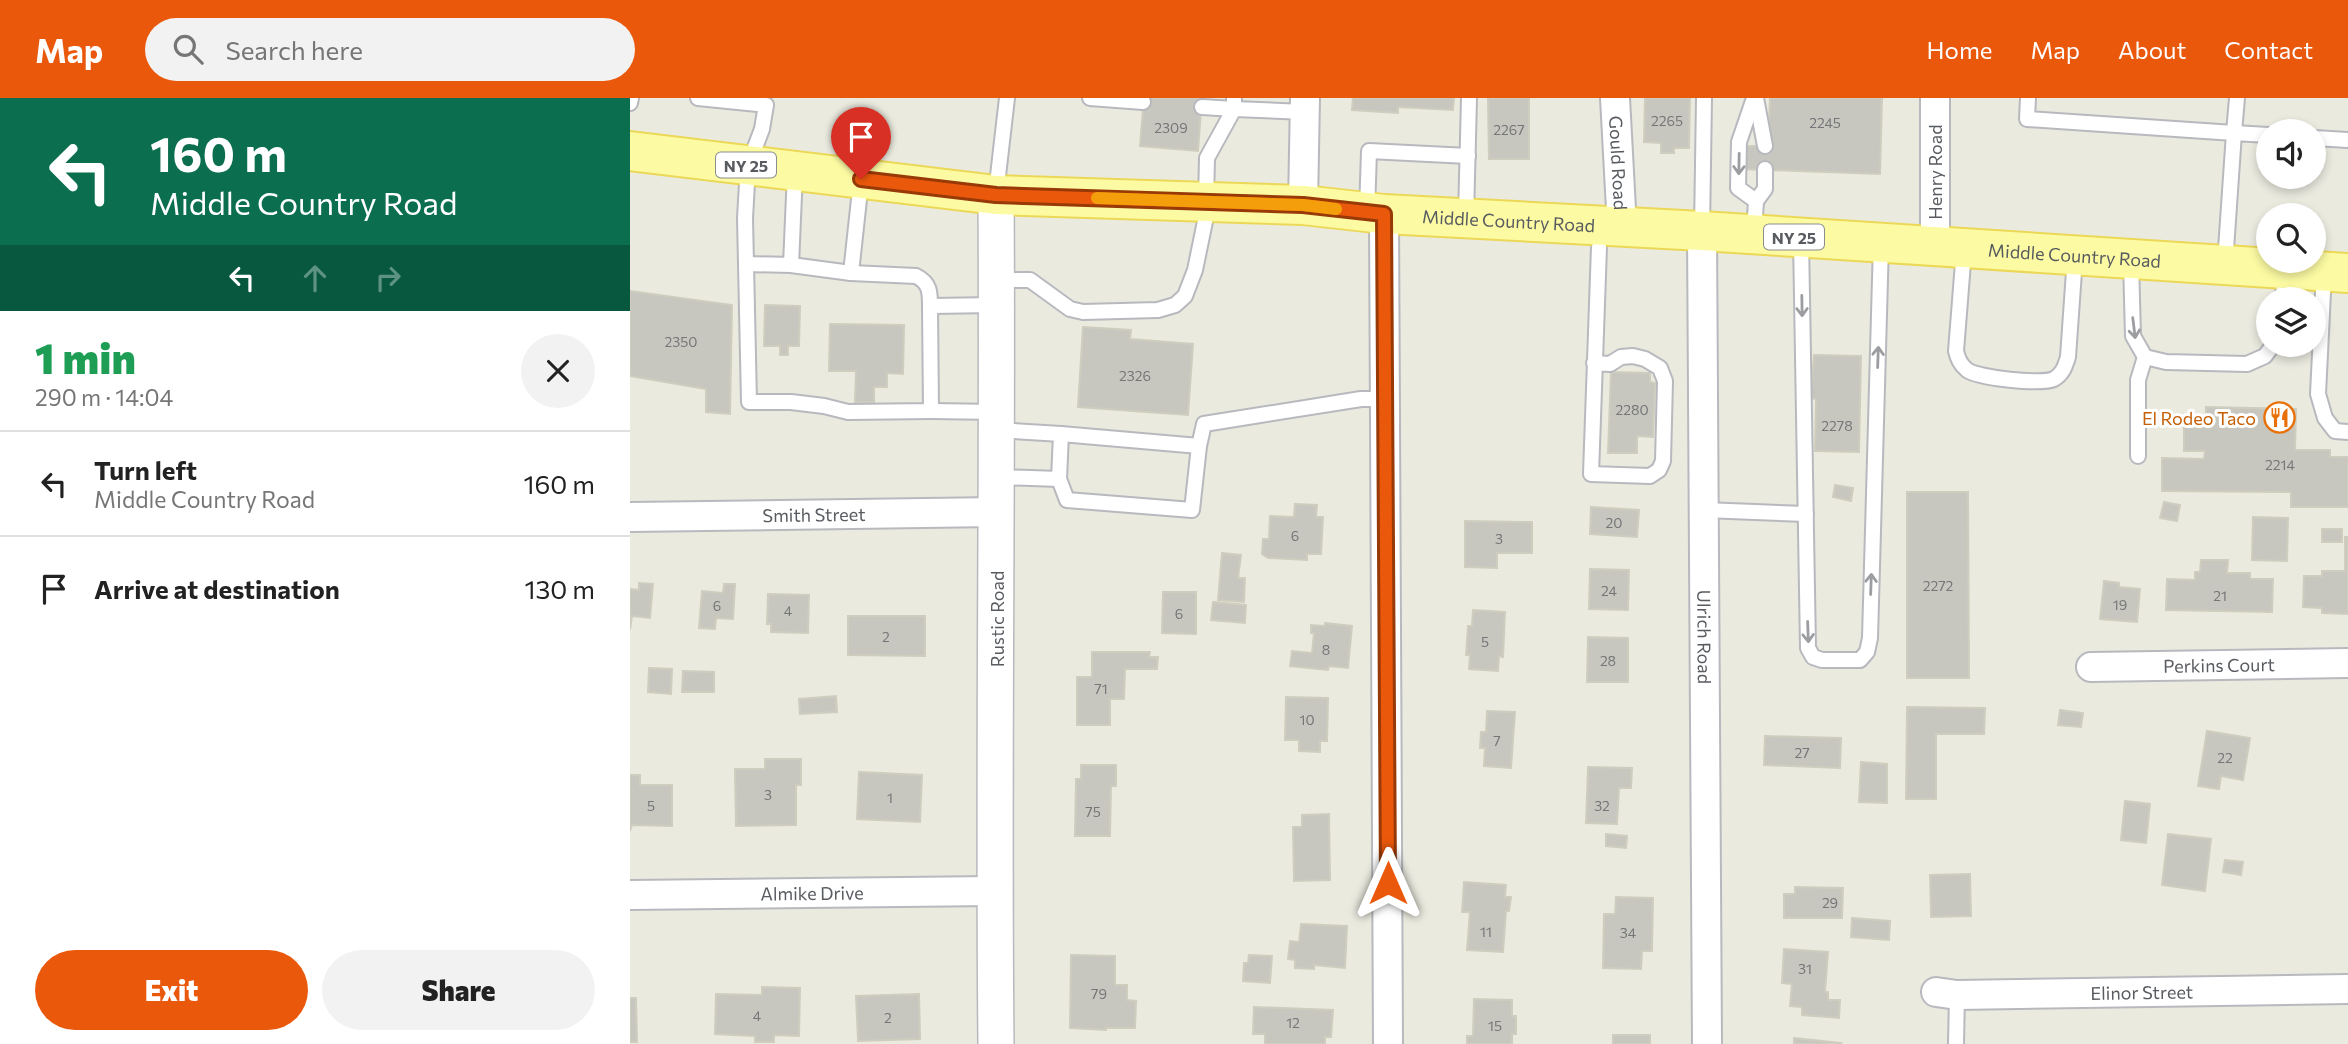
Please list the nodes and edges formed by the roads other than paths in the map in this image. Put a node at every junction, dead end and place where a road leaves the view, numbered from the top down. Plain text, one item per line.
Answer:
1 (698, 98) edge
2 (1007, 98) edge
3 (1090, 98) edge
4 (1469, 98) edge
5 (1604, 98) edge
6 (1615, 98) edge
7 (1704, 98) edge
8 (1755, 98) edge
9 (1935, 98) edge
10 (2028, 98) edge
11 (2237, 98) edge
12 (767, 101) edge
13 (1143, 102) dead end
14 (1234, 103) edge
15 (1305, 105) edge
16 (1202, 107) dead end
17 (2234, 132) junction
18 (2256, 134) edge
19 (2326, 139) edge
20 (2348, 140) edge
21 (1765, 146) dead end
22 (630, 151) edge
23 (1468, 156) junction
24 (748, 166) junction
25 (1765, 169) dead end
26 (795, 171) junction
27 (861, 179) junction
28 (996, 195) junction
29 (1208, 202) junction
30 (1303, 205) junction
31 (1376, 213) junction
32 (1755, 218) junction
33 (1466, 219) junction
34 (1702, 231) junction
35 (1611, 238) junction
36 (1801, 238) junction
37 (1881, 243) junction
38 (1950, 248) junction
39 (2075, 256) junction
40 (2130, 260) junction
41 (746, 264) junction
42 (791, 265) junction
43 (2225, 266) junction
44 (851, 273) junction
45 (2336, 273) edge
46 (2284, 284) edge
47 (997, 292) junction
48 (930, 306) junction
49 (2145, 357) junction
50 (2263, 357) edge
51 (1594, 363) junction
52 (1385, 399) junction
53 (932, 411) junction
54 (997, 421) junction
55 (2348, 432) edge
56 (1061, 434) junction
57 (1199, 446) junction
58 (2138, 456) dead end
59 (997, 477) junction
60 (1059, 480) junction
61 (1704, 510) junction
62 (997, 512) junction
63 (1806, 514) junction
64 (630, 517) edge
65 (2348, 663) edge
66 (2091, 667) dead end
67 (994, 891) junction
68 (630, 895) edge
69 (2348, 989) edge
70 (1947, 993) joint
71 (996, 1044) edge
72 (1388, 1044) edge
73 (1707, 1044) edge
74 (1956, 1044) edge

1 - 12 lane
2 - 28 lane
3 - 13 lane
4 - 23 lane
5 - 6 lane
6 - 35 street, Gould Road
7 - 34 lane
8 - 21 lane
8 -> 32 lane
9 - 38 street, Henry Road
10 - 17 lane
11 - 17 lane
12 - 24 lane
14 - 15 lane
14 - 16 lane
14 - 29 lane
15 - 30 street
17 - 18 lane
17 - 43 lane
19 - 20 lane
22 - 24 main road, Middle Country Road / NY 25
23 - 31 lane
23 - 33 lane
24 - 26 main road, Middle Country Road / NY 25
24 - 41 lane
25 - 32 lane
26 - 27 main road, Middle Country Road / NY 25
26 - 42 lane
27 - 28 main road, Middle Country Road / NY 25
27 - 44 lane
28 - 29 main road, Middle Country Road / NY 25
28 - 47 street, Rustic Road
29 - 30 main road, Middle Country Road / NY 25
29 - 47 lane
30 - 31 main road, Middle Country Road / NY 25
31 - 33 main road, Middle Country Road / NY 25
31 - 52 street
32 - 34 main road, Middle Country Road / NY 25
32 - 36 main road, Middle Country Road / NY 25
33 - 35 main road, Middle Country Road / NY 25
34 - 35 main road, Middle Country Road / NY 25
34 - 61 street, Ulrich Road
35 - 51 lane
36 - 37 main road, Middle Country Road / NY 25
36 -> 63 lane
37 - 38 main road, Middle Country Road / NY 25
63 -> 37 lane
38 - 39 main road, Middle Country Road / NY 25
38 - 39 lane
39 - 40 main road, Middle Country Road / NY 25
40 - 43 main road, Middle Country Road / NY 25
40 -> 49 lane
41 - 42 lane
41 - 53 lane
42 - 44 lane
43 - 46 main road, Middle Country Road / NY 25
44 - 48 lane
45 - 46 main road, Middle Country Road / NY 25
45 - 55 lane
47 - 48 lane
47 - 54 street, Rustic Road
48 - 53 lane
49 - 50 lane
49 - 58 lane
51 - 51 lane
52 - 57 lane
52 - 72 street
53 - 54 lane
54 - 56 lane
54 - 59 street, Rustic Road
56 - 57 lane
56 - 60 lane
57 - 60 lane
59 - 60 lane
59 - 62 street, Rustic Road
61 - 63 lane
61 - 73 street, Ulrich Road
62 - 64 street, Smith Street
62 - 67 street, Rustic Road
65 - 66 street, Perkins Court
67 - 68 street, Almike Drive
67 - 71 street, Rustic Road
69 - 70 street, Elinor Street
70 - 74 lane

